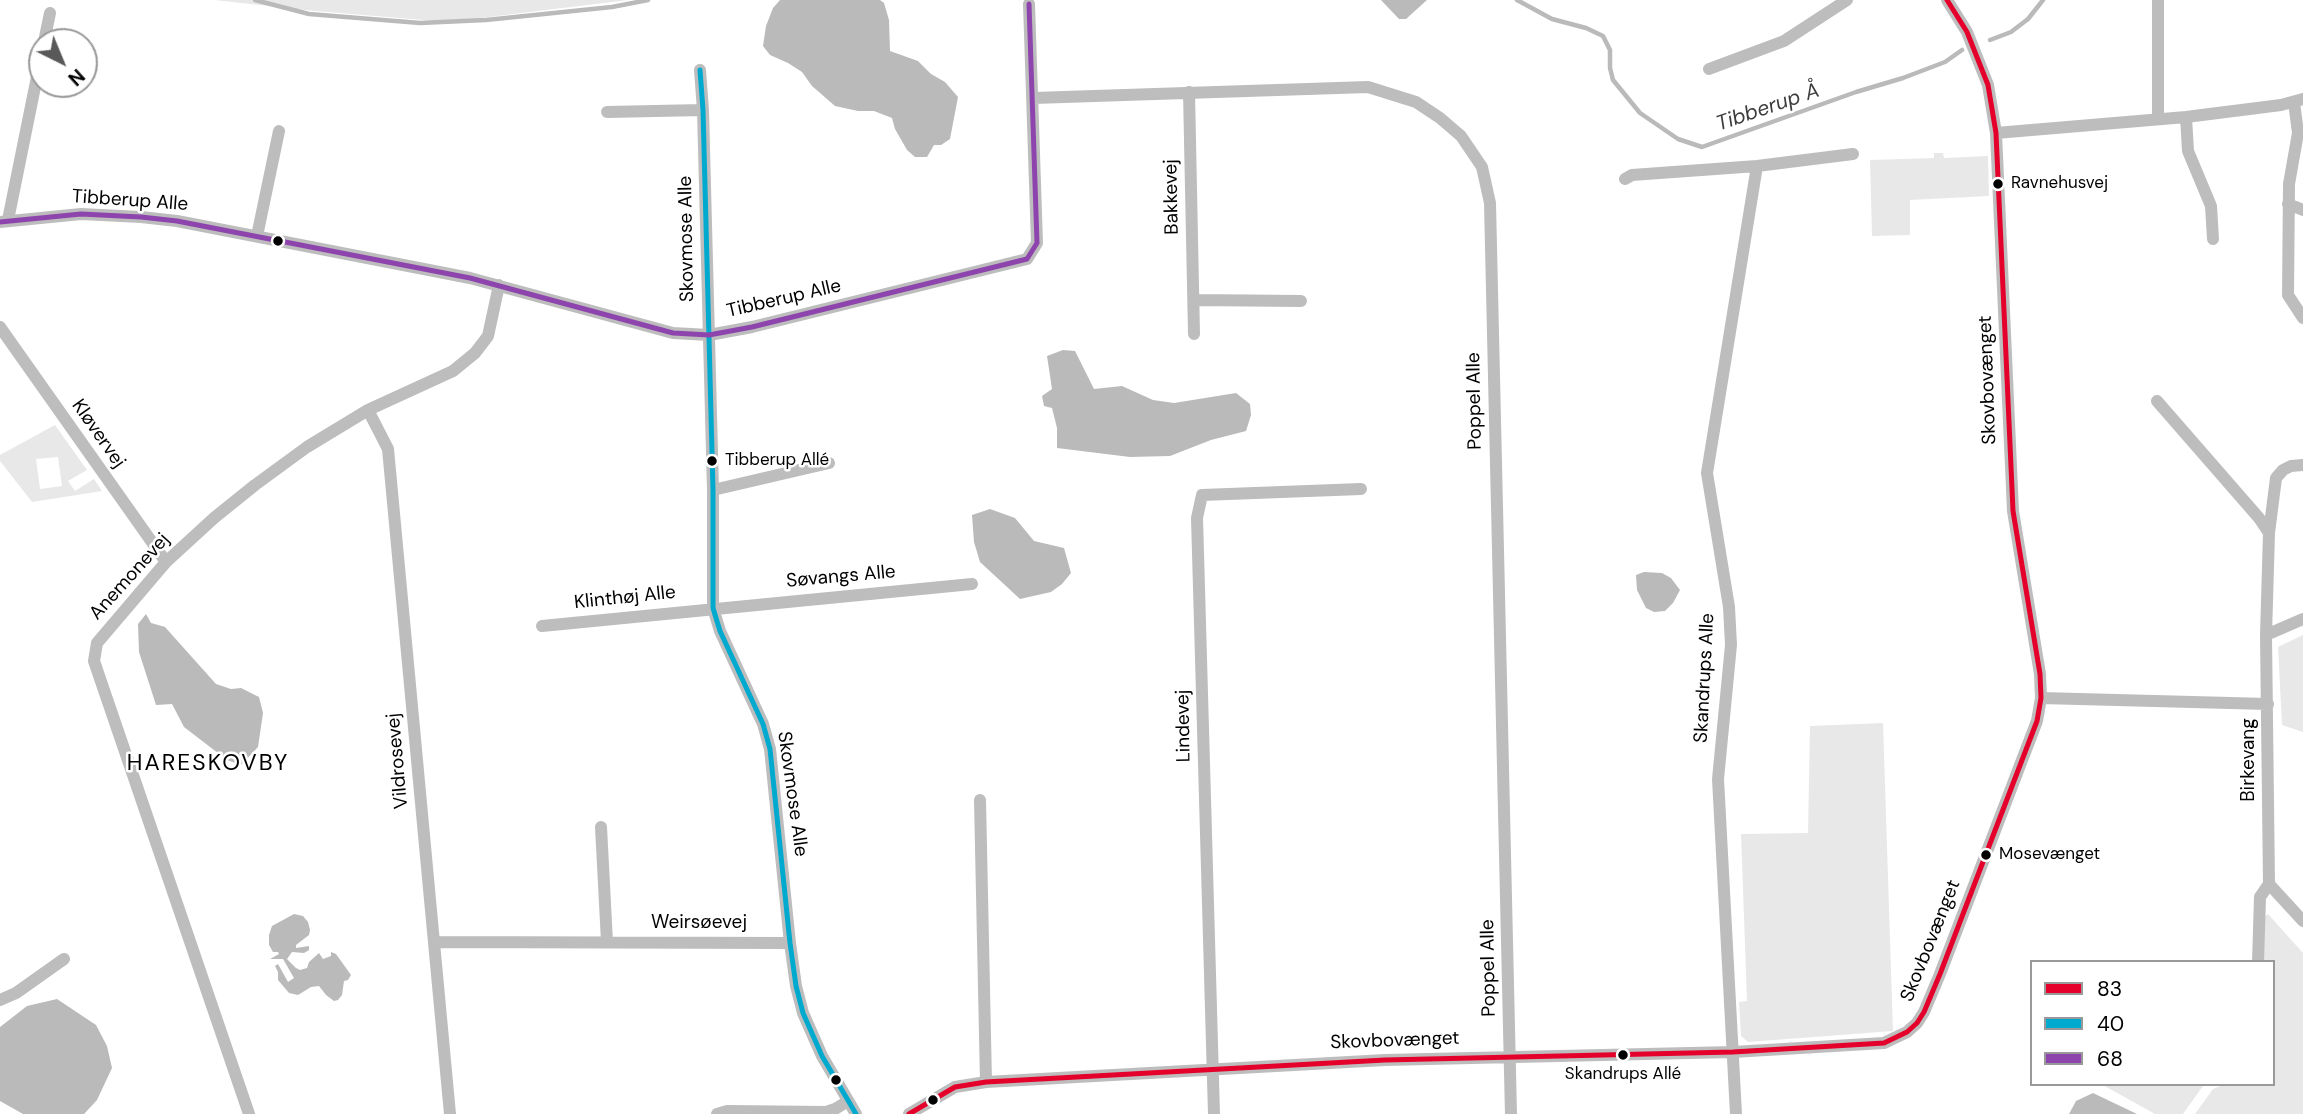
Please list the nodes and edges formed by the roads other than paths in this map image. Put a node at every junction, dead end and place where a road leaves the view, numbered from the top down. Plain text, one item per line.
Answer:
1 (1847, 0) edge
2 (1947, 0) edge
3 (2158, 0) edge
4 (1029, 4) dead end
5 (50, 13) dead end
6 (47, 28) edge
7 (1709, 69) dead end
8 (700, 70) dead end
9 (1189, 92) junction
10 (32, 98) edge
11 (1034, 98) junction
12 (2299, 101) edge
13 (703, 110) junction
14 (607, 112) dead end
15 (2186, 117) junction
16 (2158, 119) junction
17 (279, 131) dead end
18 (1996, 133) junction
19 (2301, 134) edge
20 (1853, 154) dead end
21 (1757, 166) junction
22 (1625, 179) dead end
23 (2288, 204) junction
24 (2303, 210) edge
25 (4, 221) edge
26 (257, 236) junction
27 (2213, 239) dead end
28 (499, 285) junction
29 (1194, 300) junction
30 (1301, 302) dead end
31 (2303, 318) edge
32 (0, 327) edge
33 (1194, 334) dead end
34 (709, 335) junction
35 (2157, 401) dead end
36 (368, 410) junction
37 (829, 463) dead end
38 (2303, 465) edge
39 (1361, 489) dead end
40 (713, 490) junction
41 (2269, 534) junction
42 (166, 562) junction
43 (972, 584) dead end
44 (713, 608) junction
45 (2303, 618) edge
46 (542, 626) dead end
47 (2266, 635) junction
48 (2041, 698) junction
49 (2268, 704) junction
50 (980, 800) dead end
51 (601, 828) dead end
52 (2269, 884) junction
53 (2303, 921) edge
54 (434, 942) junction
55 (607, 942) junction
56 (790, 943) junction
57 (64, 959) dead end
58 (2258, 960) edge
59 (0, 1000) edge
60 (1733, 1052) junction
61 (1510, 1057) junction
62 (1212, 1068) junction
63 (986, 1082) junction
64 (848, 1101) junction
65 (249, 1114) edge
66 (450, 1114) edge
67 (717, 1114) edge
68 (856, 1114) edge
69 (909, 1114) edge
70 (1213, 1114) edge
71 (1511, 1114) edge
72 (1736, 1114) edge

1 - 7 street
2 - 18 street, Skovbovænget
3 - 16 street
4 - 11 street, Tibberup Alle
5 - 6 street
8 - 13 street, Skovmose Alle
9 - 11 street, Poppel Alle
9 - 29 street, Bakkevej
9 - 61 street, Poppel Alle
10 - 25 street
11 - 34 street, Tibberup Alle
12 - 15 street
12 - 19 street
13 - 14 street
13 - 34 street, Skovmose Alle
15 - 16 street
15 - 27 street
16 - 18 street
17 - 26 street
18 - 48 street, Skovbovænget
19 - 23 street
20 - 21 street
21 - 22 street
21 - 60 street, Skandrups Alle
23 - 24 street
23 - 31 street
25 - 26 street, Tibberup Alle
26 - 28 street, Tibberup Alle
28 - 34 street, Tibberup Alle
28 - 36 street, Anemonevej
29 - 30 street
29 - 33 street, Bakkevej
32 - 42 street, Kløvervej
34 - 40 street, Skovmose Alle
35 - 41 street
36 - 42 street, Anemonevej
36 - 54 street, Vildrosevej
37 - 40 street
38 - 41 street, Birkevang
39 - 62 street, Lindevej
40 - 44 street, Skovmose Alle
41 - 47 street, Birkevang
42 - 65 street, Anemonevej
43 - 44 street, Søvangs Alle
44 - 46 street, Klinthøj Alle
44 - 56 street, Skovmose Alle
45 - 47 street
47 - 49 street, Birkevang
48 - 49 street
48 - 60 street, Skovbovænget
49 - 52 street, Birkevang
50 - 63 street
51 - 55 street
52 - 53 street
52 - 58 street, Birkevang
54 - 55 street, Weirsøevej
54 - 66 street, Vildrosevej
55 - 56 street, Weirsøevej
56 - 64 street, Skovmose Alle
57 - 59 street
60 - 61 street, Skovbovænget
60 - 72 street, Skandrups Alle
61 - 62 street, Skovbovænget
61 - 71 street, Poppel Alle
62 - 63 street, Skovbovænget
62 - 70 street, Lindevej
63 - 69 street, Skovbovænget
64 - 67 street
64 - 68 street, Skovmose Alle

